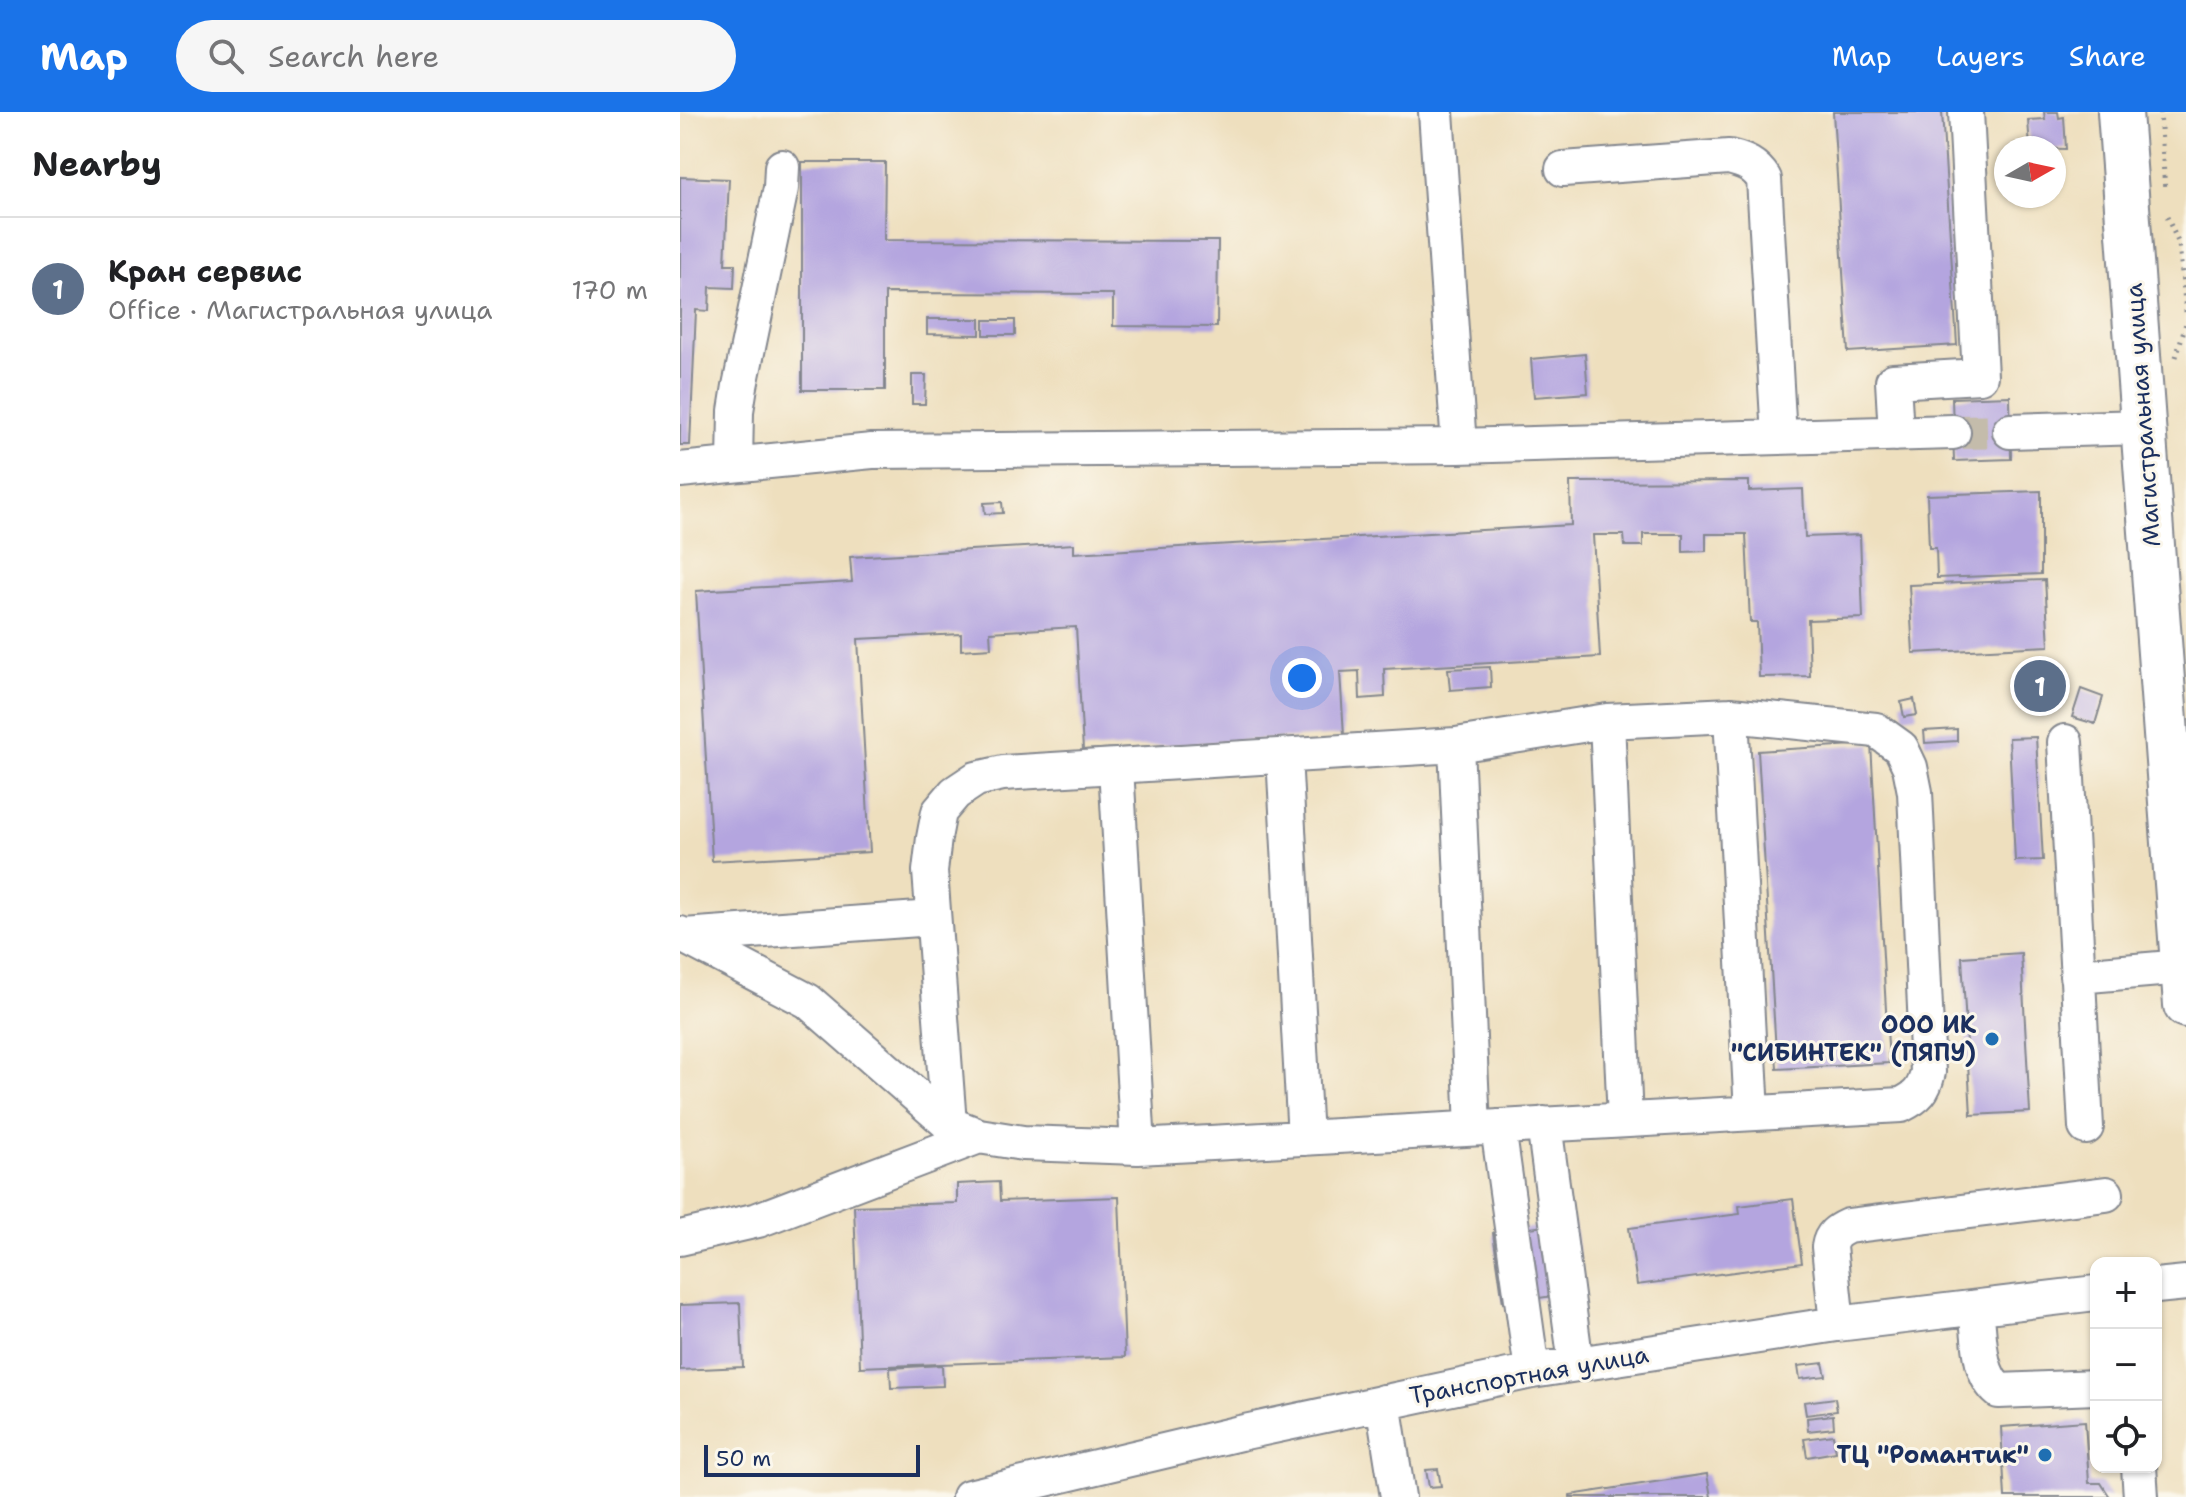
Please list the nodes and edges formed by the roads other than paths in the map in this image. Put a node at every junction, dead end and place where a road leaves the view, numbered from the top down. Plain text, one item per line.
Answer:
1 (1436, 112) edge
2 (1966, 112) edge
3 (2120, 112) edge
4 (782, 167) dead end
5 (1563, 169) dead end
6 (2144, 427) junction
7 (2010, 431) tunnel mouth
8 (1953, 432) tunnel mouth
9 (1896, 434) junction
10 (1779, 437) junction
11 (1459, 446) junction
12 (735, 464) junction
13 (680, 470) edge
14 (2172, 606) edge
15 (1731, 715) junction
16 (1607, 721) junction
17 (2065, 742) dead end
18 (1456, 745) junction
19 (1284, 756) junction
20 (1116, 767) junction
21 (933, 918) junction
22 (682, 935) edge
23 (2077, 976) junction
24 (2185, 986) edge
25 (1752, 1113) junction
26 (1625, 1120) junction
27 (1544, 1124) junction
28 (2086, 1127) dead end
29 (1486, 1128) junction
30 (964, 1130) junction
31 (1305, 1138) junction
32 (1138, 1147) junction
33 (2106, 1194) dead end
34 (680, 1238) edge
35 (2186, 1283) edge
36 (2162, 1285) edge
37 (2090, 1294) edge
38 (1976, 1308) junction
39 (1837, 1324) junction
40 (1576, 1364) junction
41 (1532, 1371) junction
42 (2090, 1387) edge
43 (1383, 1402) junction
44 (2139, 1473) edge
45 (969, 1497) edge
46 (1398, 1497) edge
47 (2141, 1497) edge

1 - 11 street
2 - 9 street
3 - 6 main road, Магистральная улица
4 - 12 street
5 - 10 street
6 - 7 street
6 - 14 main road, Магистральная улица
8 - 9 street
9 - 10 street
10 - 11 street
11 - 12 street
12 - 13 street
14 - 24 main road, Магистральная улица
15 - 16 street
15 - 25 street
15 - 25 street
16 - 18 street
16 - 26 street
17 - 23 street
18 - 19 street
18 - 29 street
19 - 20 street
19 - 31 street
20 - 21 street
20 - 32 street
21 - 22 street
21 - 30 street
22 - 30 street
23 - 24 street
23 - 28 street
25 - 26 street
26 - 27 street
27 - 29 street
27 - 40 street
29 - 31 street
29 - 41 street
30 - 32 street
30 - 34 street
31 - 32 street
33 - 39 street
35 - 36 street
37 - 38 street, Транспортная улица
38 - 39 street, Транспортная улица
38 - 42 street
39 - 40 street, Транспортная улица
40 - 41 street, Транспортная улица
41 - 43 street, Транспортная улица
43 - 45 street, Транспортная улица
43 - 46 street
44 - 47 street

